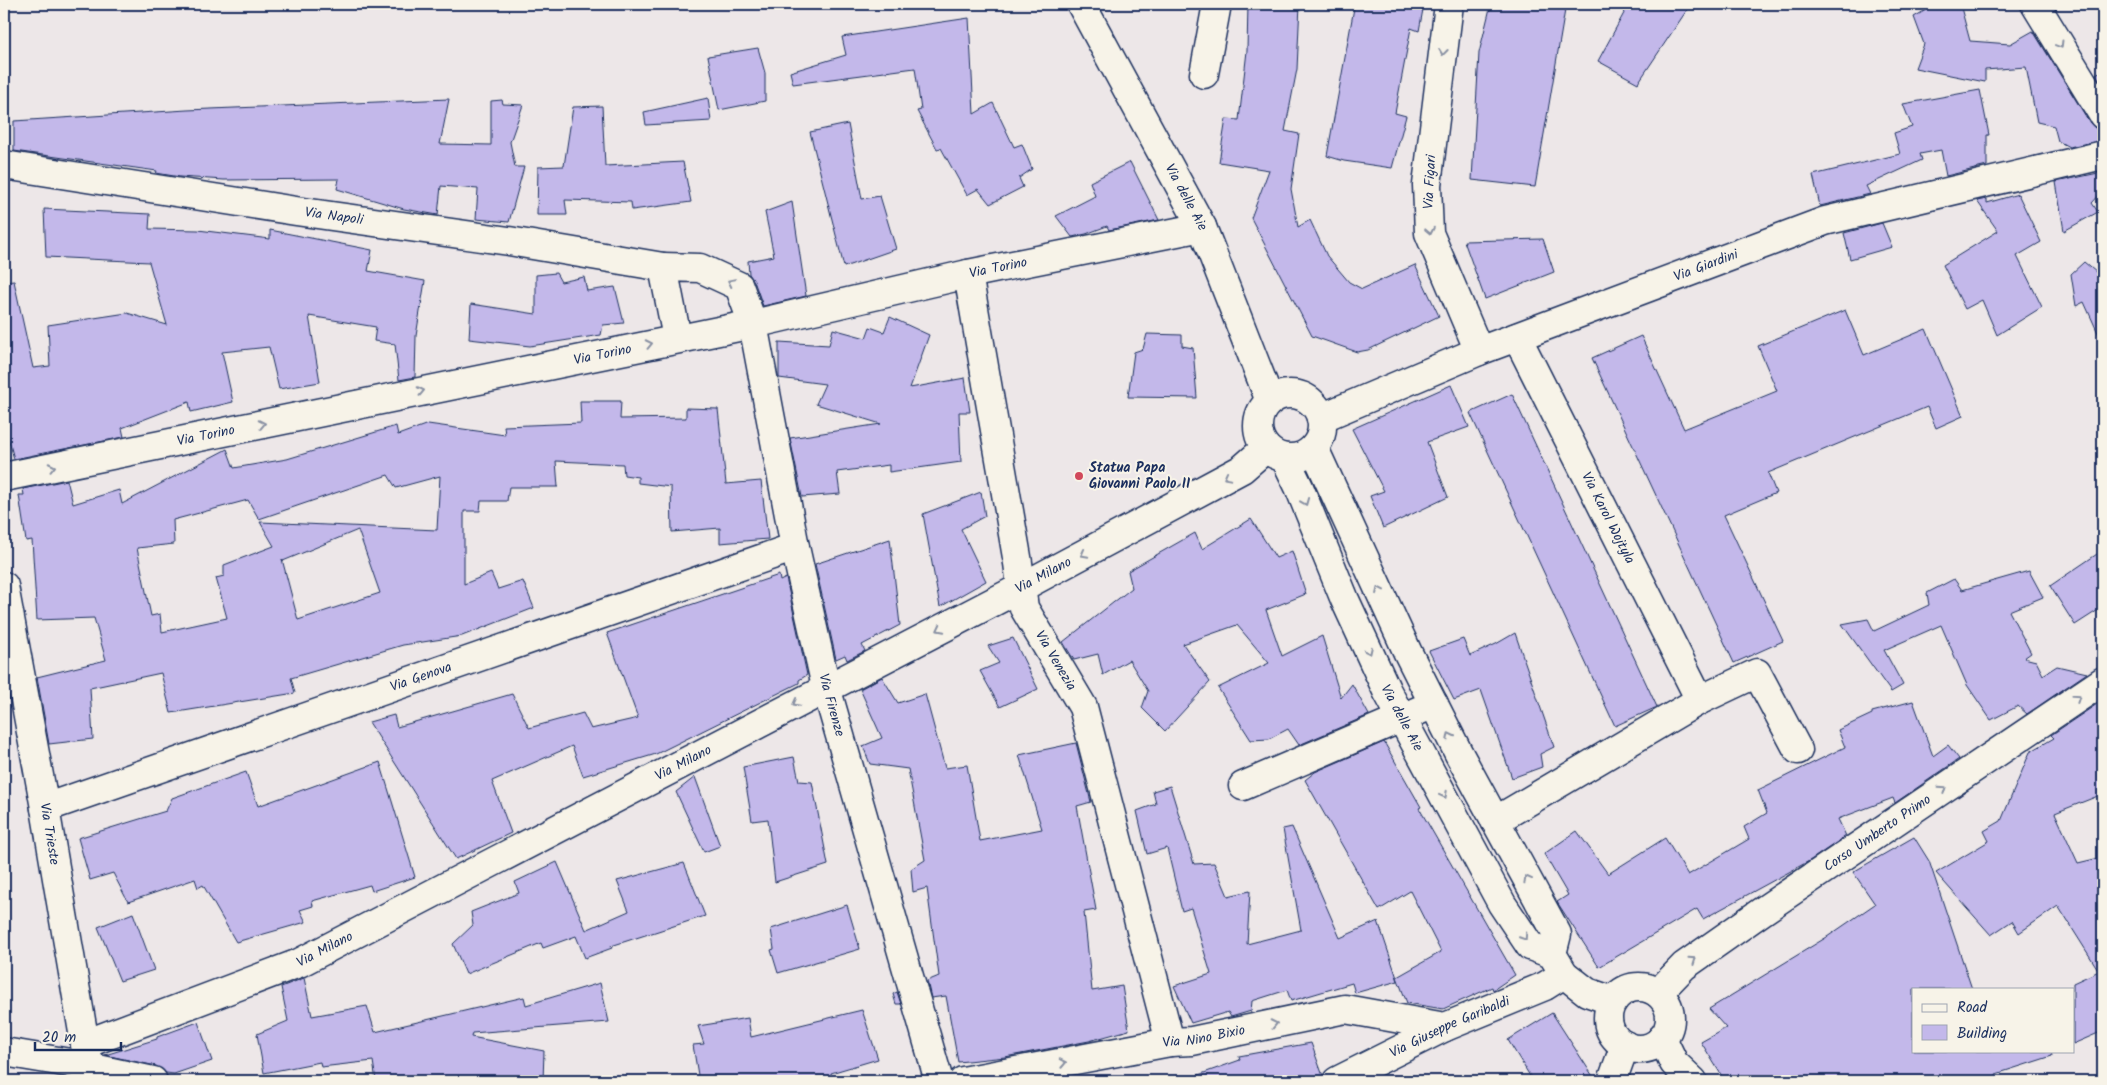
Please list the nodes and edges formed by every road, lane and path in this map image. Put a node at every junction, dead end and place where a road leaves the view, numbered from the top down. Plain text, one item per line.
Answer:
1 (1081, 4) edge
2 (1217, 4) edge
3 (1448, 4) edge
4 (2035, 4) edge
5 (1204, 74) dead end
6 (2103, 116) edge
7 (2103, 154) edge
8 (4, 165) edge
9 (1202, 227) junction
10 (663, 267) junction
11 (968, 274) junction
12 (753, 324) junction
13 (1517, 337) junction
14 (677, 338) junction
15 (1480, 351) junction
16 (1270, 401) junction
17 (1322, 418) junction
18 (1314, 448) junction
19 (1275, 453) junction
20 (4, 477) edge
21 (795, 547) junction
22 (4, 586) edge
23 (1022, 587) junction
24 (2103, 681) edge
25 (826, 687) junction
26 (1700, 700) junction
27 (1434, 704) junction
28 (1401, 717) junction
29 (1798, 750) dead end
30 (1242, 786) dead end
31 (45, 808) junction
32 (1495, 821) junction
33 (1558, 964) junction
34 (1658, 993) junction
35 (1613, 1001) junction
36 (1445, 1027) junction
37 (1662, 1038) junction
38 (1170, 1042) junction
39 (1625, 1045) junction
40 (4, 1052) edge
41 (92, 1064) edge
42 (153, 1081) edge
43 (939, 1081) edge
44 (963, 1081) edge
45 (1337, 1081) edge
46 (1612, 1081) edge
47 (1692, 1081) edge

1 - 9 street, Via delle Aie
2 - 5 street
3 -> 15 street, Via Figari
4 -> 6 street
7 - 13 street, Via Giardini
8 - 10 street, Via Napoli
9 - 11 street, Via Torino
9 - 16 street, Via delle Aie
12 -> 10 street, Via Napoli
10 - 14 street
11 - 12 street, Via Torino
11 - 23 street, Via Venezia
12 - 14 street, Via Torino
12 - 21 street, Via Firenze
13 - 15 street, Via Giardini
13 - 26 street, Via Karol Wojtyla
20 -> 14 street, Via Torino
15 - 17 street, Via Giardini
16 - 17 street
16 - 19 street
17 - 18 street
18 - 19 street
27 -> 18 street
19 -> 23 street, Via Milano
19 -> 28 street, Via delle Aie
21 - 25 street, Via Firenze
21 - 31 street, Via Genova
22 - 31 street, Via Trieste
23 -> 25 street, Via Milano
23 - 38 street, Via Venezia
34 -> 24 street, Corso Umberto Primo
25 -> 41 street, Via Milano
25 - 43 street, Via Firenze
26 - 29 street
26 - 32 street
27 - 28 street
32 -> 27 street
28 - 30 street
28 -> 33 street, Via delle Aie
31 - 41 street, Via Trieste
33 -> 32 street
33 - 35 street, Via delle Aie
33 - 36 street, Via Giuseppe Garibaldi
34 - 35 street
34 - 37 street
35 - 39 street
38 -> 36 street, Via Nino Bixio
36 - 45 street, Via Giuseppe Garibaldi
37 - 39 street
37 - 47 street
44 -> 38 street, Via Nino Bixio
39 - 46 street
40 - 41 street
41 - 42 street

